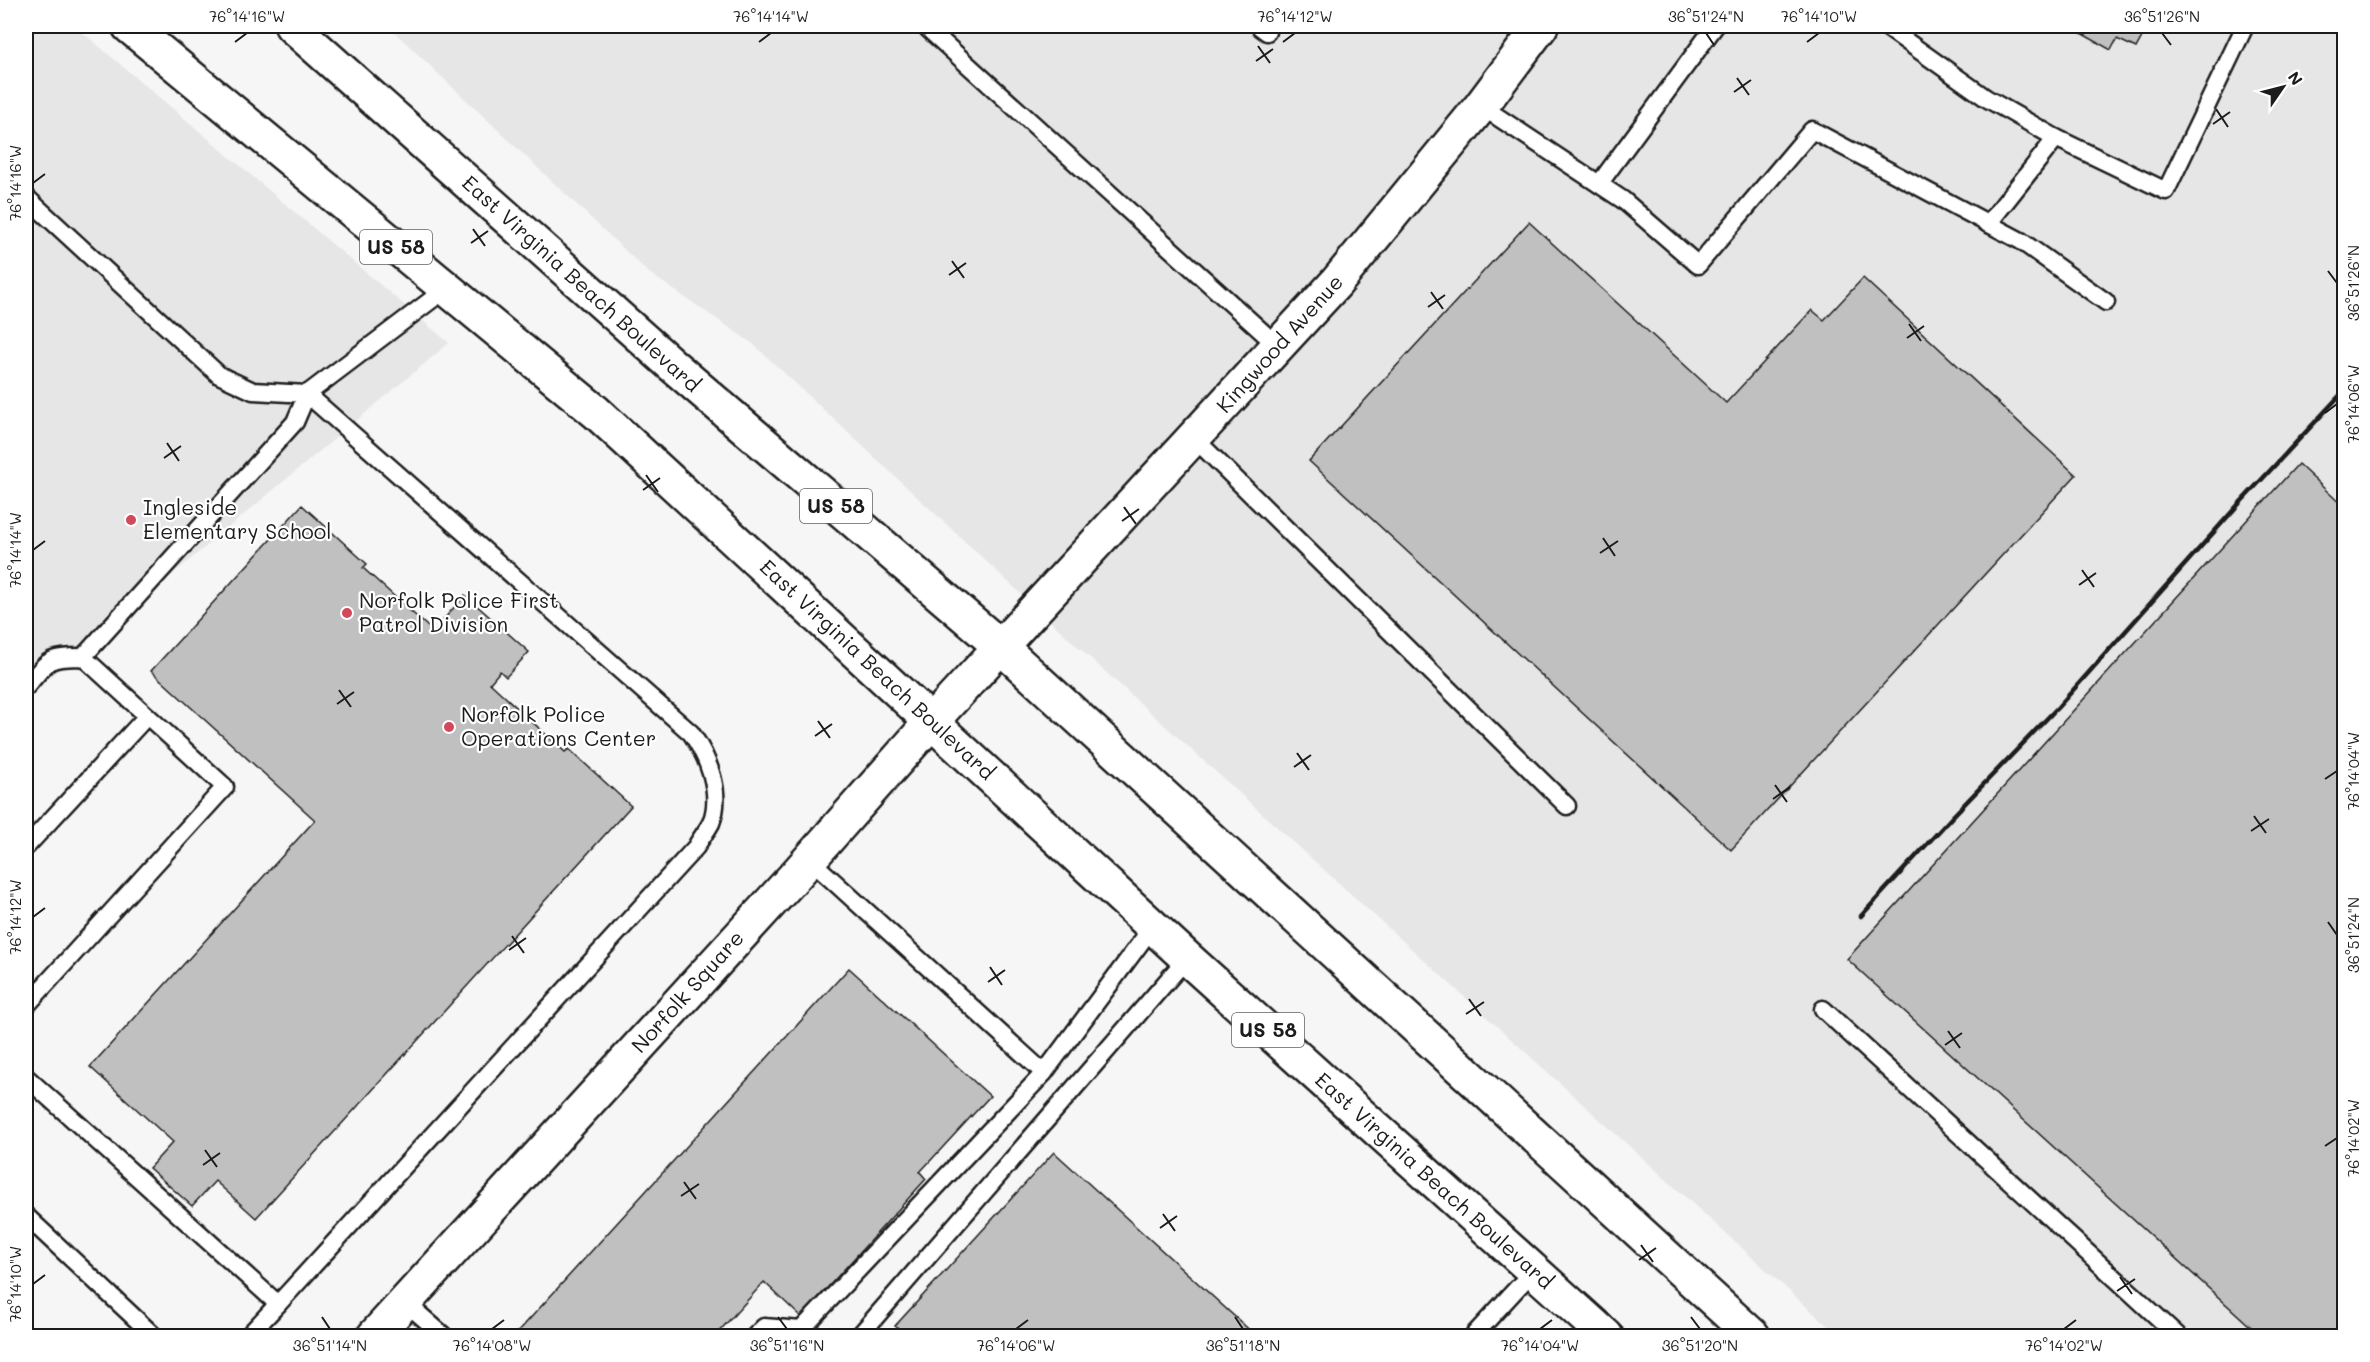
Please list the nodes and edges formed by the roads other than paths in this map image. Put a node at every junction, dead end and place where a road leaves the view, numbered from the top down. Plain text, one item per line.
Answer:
1 (129, 26) edge
2 (291, 26) edge
3 (925, 26) edge
4 (1541, 26) edge
5 (1715, 26) edge
6 (1885, 26) edge
7 (2245, 26) edge
8 (1481, 106) junction
9 (2056, 138) junction
10 (1599, 184) junction
11 (26, 197) edge
12 (1988, 224) junction
13 (447, 288) junction
14 (2106, 302) dead end
15 (1279, 347) junction
16 (307, 393) junction
17 (1194, 438) junction
18 (1001, 647) junction
19 (83, 657) junction
20 (26, 687) edge
21 (147, 716) junction
22 (932, 721) junction
23 (1567, 806) dead end
24 (26, 847) edge
25 (809, 859) junction
26 (1153, 926) junction
27 (1188, 958) junction
28 (26, 1006) edge
29 (1823, 1009) dead end
30 (1044, 1073) junction
31 (26, 1077) edge
32 (26, 1216) edge
33 (1534, 1270) junction
34 (405, 1302) junction
35 (278, 1304) junction
36 (154, 1336) edge
37 (248, 1336) edge
38 (374, 1336) edge
39 (444, 1336) edge
40 (754, 1336) edge
41 (859, 1336) edge
42 (1473, 1336) edge
43 (1606, 1336) edge
44 (1753, 1336) edge
45 (2178, 1336) edge

1 - 13 main road, East Virginia Beach Boulevard / US 58
2 - 18 main road, East Virginia Beach Boulevard / US 58
3 - 15 lane
4 - 8 main road, Kingwood Avenue
5 - 10 lane
6 - 9 lane
7 - 9 lane
8 - 10 lane
8 - 15 main road, Kingwood Avenue
9 - 12 lane
10 - 12 lane
11 - 16 lane
12 - 14 lane
13 - 16 lane
13 - 22 main road, East Virginia Beach Boulevard / US 58
15 - 17 main road, Kingwood Avenue
16 - 19 lane
16 - 35 lane
17 - 18 main road, Kingwood Avenue
17 - 23 lane
18 - 22 main road, Norfolk Square
18 - 44 main road, East Virginia Beach Boulevard / US 58
19 - 20 lane
19 - 21 lane
21 - 24 lane
21 - 28 lane
22 - 25 main road, Norfolk Square
22 - 26 main road, East Virginia Beach Boulevard / US 58
25 - 30 lane
25 - 34 main road, Norfolk Square
26 - 27 main road, East Virginia Beach Boulevard / US 58
26 - 30 lane
27 - 33 main road, East Virginia Beach Boulevard / US 58
27 - 41 lane
29 - 45 lane
30 - 40 lane
31 - 35 lane
32 - 36 lane
33 - 42 lane
33 - 43 main road, East Virginia Beach Boulevard / US 58
34 - 38 main road, Norfolk Square
34 - 39 lane
35 - 37 lane

